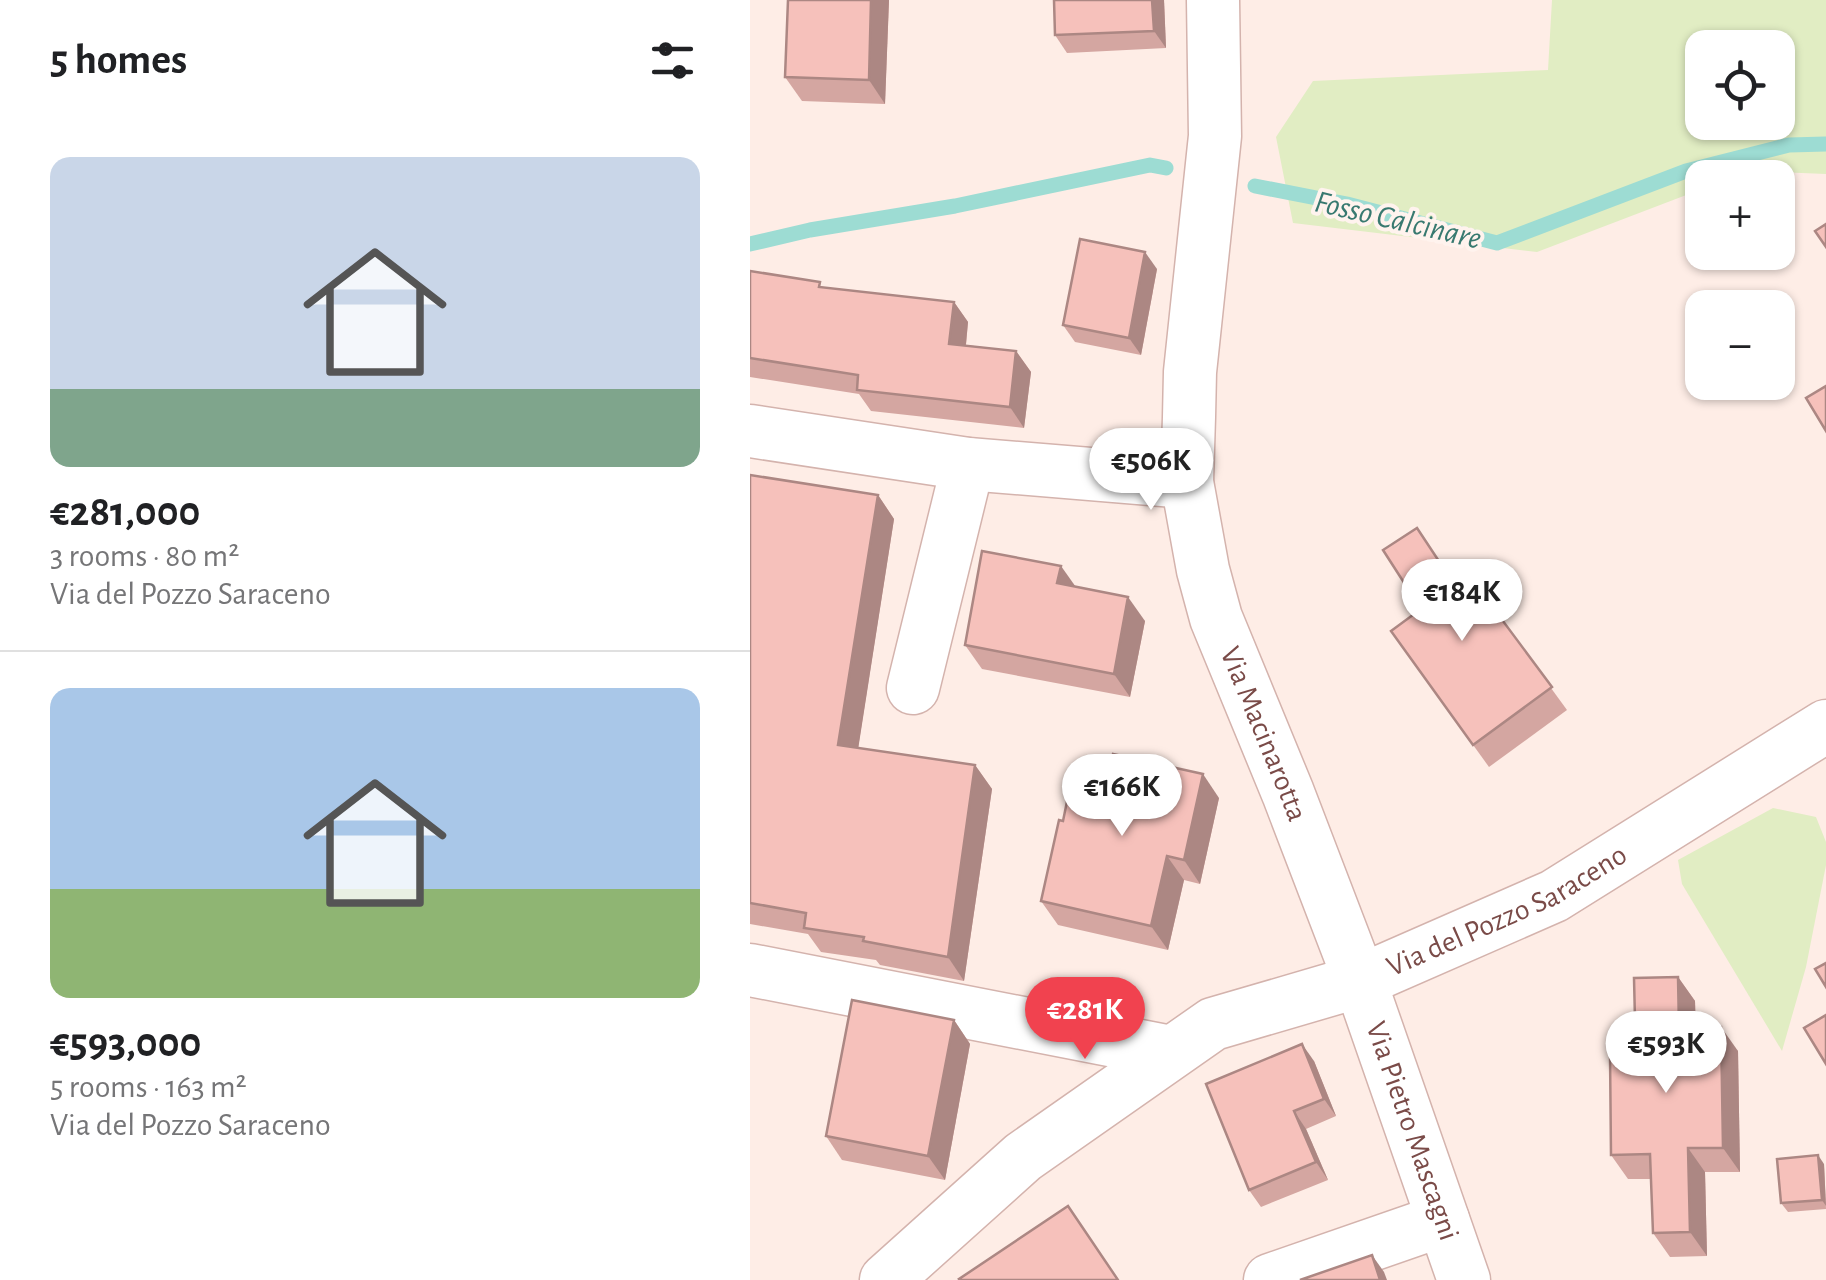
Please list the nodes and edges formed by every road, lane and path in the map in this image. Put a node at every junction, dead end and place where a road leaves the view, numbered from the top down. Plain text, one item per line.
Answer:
1 (1213, 0) edge
2 (750, 431) edge
3 (968, 464) junction
4 (1188, 482) junction
5 (913, 688) dead end
6 (1826, 726) edge
7 (750, 970) edge
8 (1360, 981) junction
9 (1171, 1052) junction
10 (1444, 1220) junction
11 (886, 1280) edge
12 (1270, 1280) edge
13 (1464, 1280) edge

1 - 4 street, Via Macinarotta
2 - 3 street
3 - 4 street
3 - 5 street
4 - 8 street, Via Macinarotta
6 - 8 street, Via del Pozzo Saraceno
7 - 9 street
8 - 9 street, Via del Pozzo Saraceno
8 - 10 street, Via Pietro Mascagni
9 - 11 street, Via del Pozzo Saraceno
10 - 12 street
10 - 13 street, Via Pietro Mascagni

